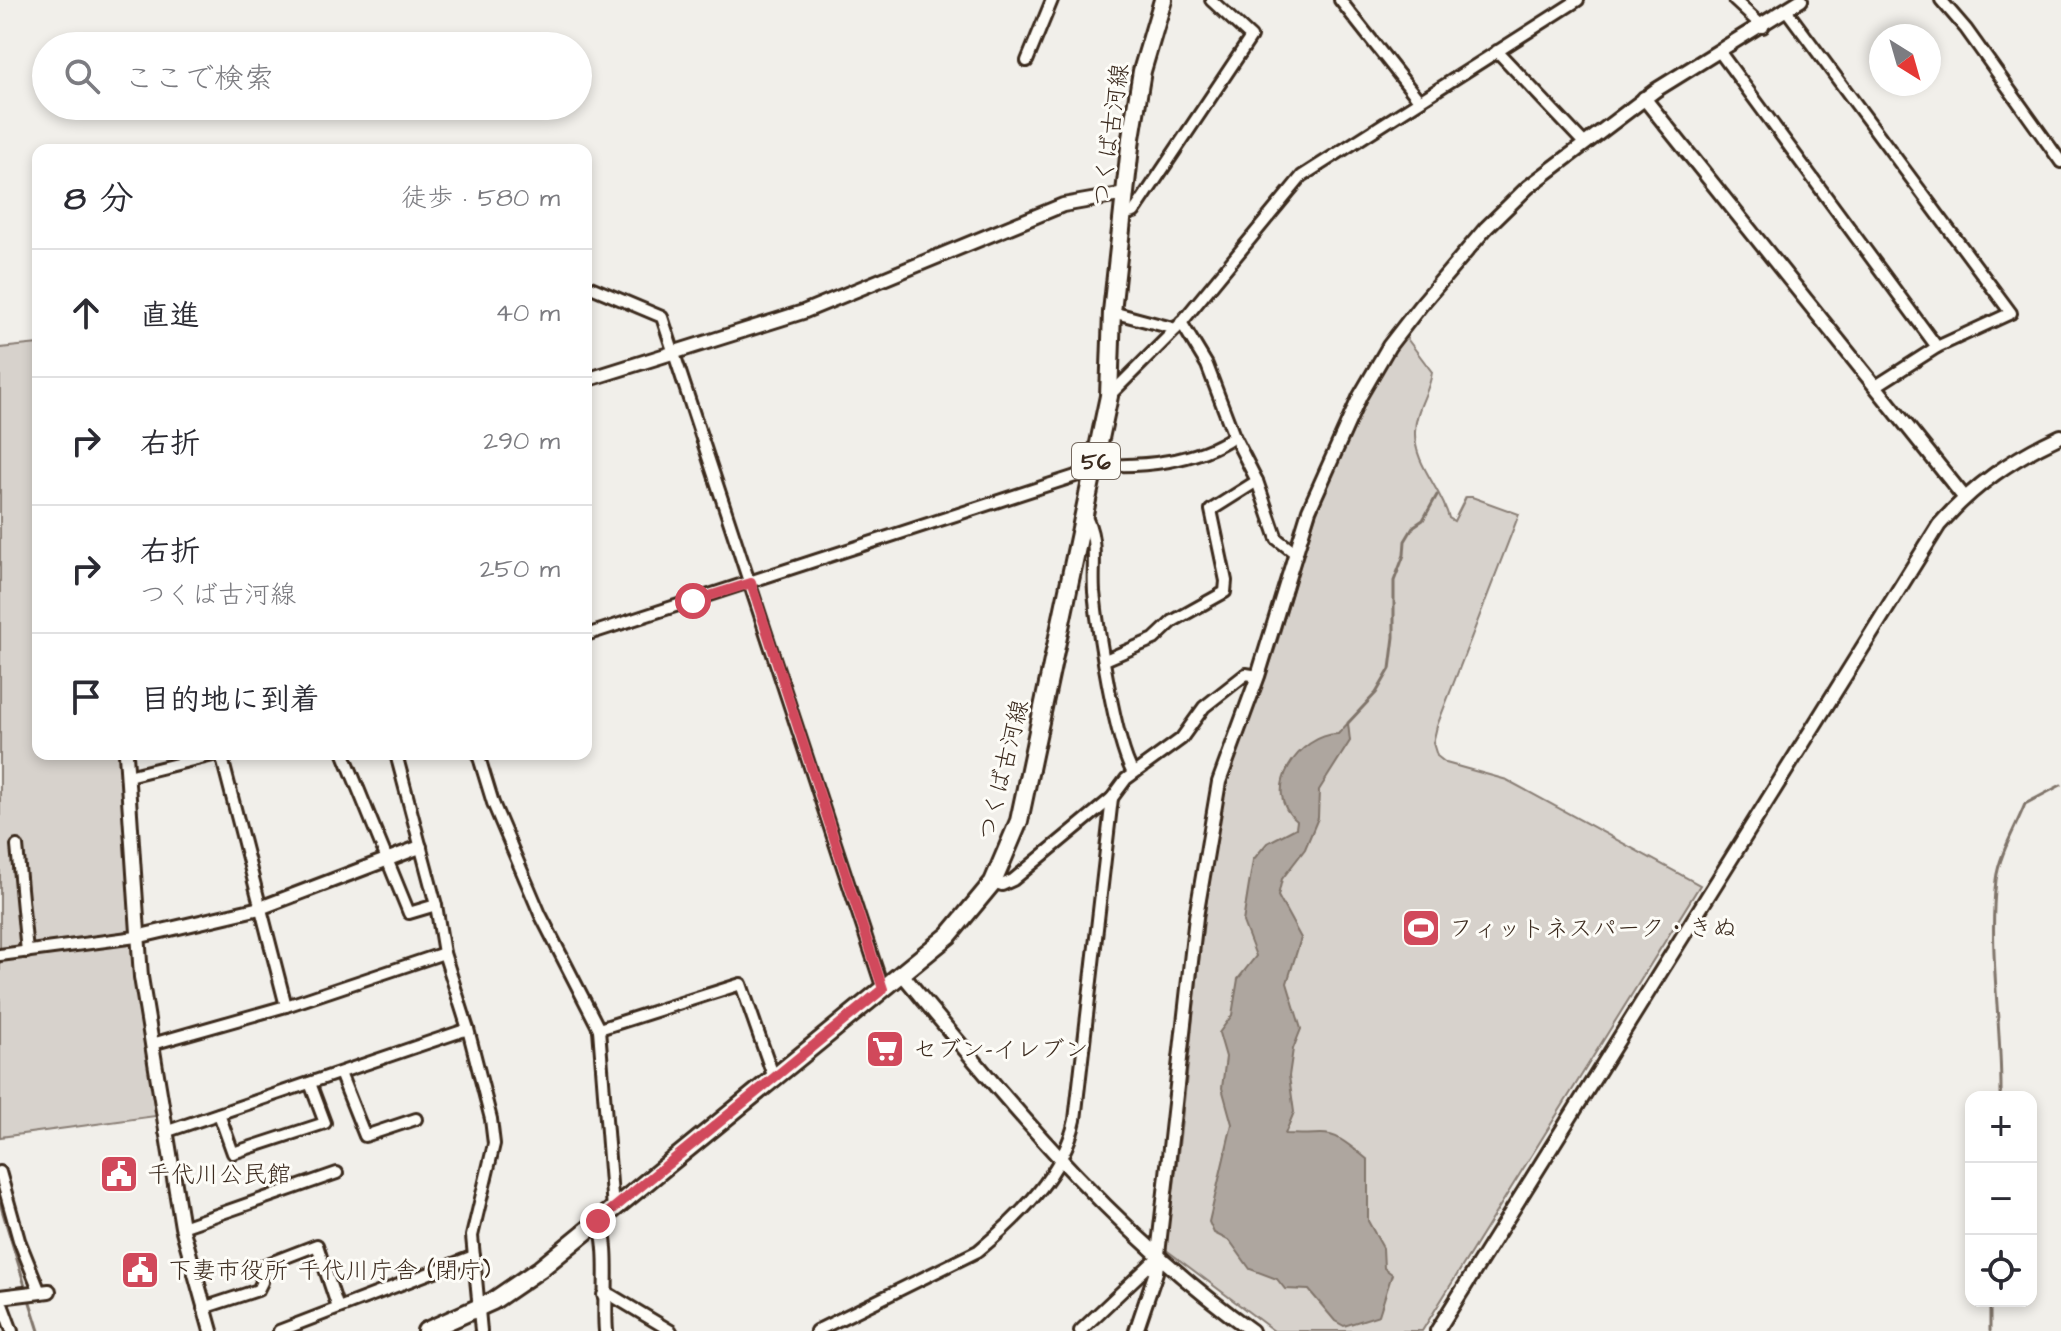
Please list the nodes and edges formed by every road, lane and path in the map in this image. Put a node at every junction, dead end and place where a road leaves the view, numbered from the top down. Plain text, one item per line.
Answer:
1 (1052, 0) edge
2 (1163, 0) edge
3 (1211, 0) edge
4 (1340, 0) edge
5 (1578, 0) edge
6 (1734, 0) edge
7 (1801, 0) edge
8 (1941, 0) edge
9 (1787, 11) junction
10 (1763, 27) junction
11 (1497, 51) junction
12 (1719, 51) junction
13 (1027, 61) dead end
14 (1644, 98) junction
15 (1418, 99) junction
16 (1583, 142) junction
17 (2061, 162) edge
18 (1125, 194) junction
19 (1122, 215) junction
20 (592, 288) edge
21 (1112, 312) junction
22 (1178, 325) junction
23 (1937, 347) junction
24 (675, 352) junction
25 (592, 378) edge
26 (1876, 386) junction
27 (1109, 396) junction
28 (1234, 436) junction
29 (2061, 436) edge
30 (1095, 467) junction
31 (1257, 481) junction
32 (1964, 497) junction
33 (1084, 513) junction
34 (1295, 553) junction
35 (751, 583) junction
36 (592, 633) edge
37 (1105, 660) junction
38 (1258, 676) junction
39 (127, 760) edge
40 (194, 760) edge
41 (221, 760) edge
42 (346, 760) edge
43 (398, 760) edge
44 (480, 760) edge
45 (1133, 773) junction
46 (128, 776) junction
47 (1112, 798) junction
48 (17, 846) dead end
49 (420, 847) junction
50 (386, 861) junction
51 (993, 882) junction
52 (436, 905) junction
53 (260, 908) junction
54 (136, 937) junction
55 (27, 952) junction
56 (444, 953) junction
57 (0, 955) edge
58 (902, 974) junction
59 (883, 989) junction
60 (286, 1006) junction
61 (468, 1029) junction
62 (599, 1029) junction
63 (152, 1044) junction
64 (340, 1073) junction
65 (774, 1078) junction
66 (310, 1083) junction
67 (219, 1114) junction
68 (416, 1119) dead end
69 (165, 1132) junction
70 (1061, 1163) junction
71 (0, 1172) edge
72 (337, 1173) dead end
73 (613, 1209) junction
74 (598, 1221) junction
75 (182, 1227) junction
76 (474, 1256) junction
77 (1157, 1258) junction
78 (45, 1291) joint
79 (603, 1295) junction
80 (0, 1298) edge
81 (203, 1308) junction
82 (338, 1308) junction
83 (479, 1308) junction
84 (12, 1331) edge
85 (211, 1331) edge
86 (279, 1331) edge
87 (426, 1331) edge
88 (481, 1331) edge
89 (606, 1331) edge
90 (671, 1331) edge
91 (816, 1331) edge
92 (1080, 1331) edge
93 (1136, 1331) edge
94 (1252, 1331) edge
95 (1437, 1331) edge

1 - 13 street
2 - 18 main road, つくば古河線 / 56
3 - 19 street
4 - 15 street
5 - 11 street
6 - 10 street
7 - 9 street
8 - 17 street
9 - 10 street
9 - 23 street
10 - 12 street
11 - 15 street
11 - 16 street
12 - 14 street
12 - 23 street
14 - 16 street
14 - 26 street
15 - 22 street
16 - 34 street
18 - 19 main road, つくば古河線 / 56
18 - 24 street
19 - 21 main road, つくば古河線 / 56
20 - 24 street
21 - 22 street
21 - 27 main road, つくば古河線 / 56
22 - 27 street
22 - 28 street
23 - 26 street
24 - 25 street
24 - 35 street
26 - 32 street
27 - 30 main road, つくば古河線 / 56
28 - 30 street
28 - 31 street
29 - 32 street
30 - 33 main road, つくば古河線 / 56
30 - 35 street
31 - 34 street
31 - 37 street
32 - 95 street
33 - 37 street
33 - 51 main road, つくば古河線 / 56
34 - 38 street
35 - 36 street
35 - 59 street
37 - 45 street
38 - 45 street
38 - 77 street
39 - 46 street
40 - 46 street
41 - 53 street
42 - 50 street
43 - 49 street
44 - 62 street
45 - 47 street
46 - 54 street
47 - 51 street
47 - 70 street
48 - 55 street
49 - 50 street
49 - 52 street
50 - 52 street
50 - 53 street
51 - 58 main road, つくば古河線 / 56
52 - 56 street
53 - 54 street
53 - 60 street
54 - 55 street
54 - 63 street
55 - 57 street
56 - 60 street
56 - 61 street
58 - 59 main road, つくば古河線 / 56
58 - 70 street
59 - 65 main road, つくば古河線 / 56
60 - 63 street
61 - 64 street
61 - 76 street
62 - 65 street
62 - 73 street
63 - 69 street
64 - 66 street
64 - 68 street
65 - 73 main road, つくば古河線 / 56
66 - 67 street
66 - 67 street
67 - 69 street
69 - 75 street
70 - 77 street
70 - 91 street
71 - 78 street
72 - 75 street
73 - 74 main road, つくば古河線 / 56
74 - 79 street
74 - 83 main road, つくば古河線 / 56
75 - 81 street
76 - 82 street
76 - 83 street
77 - 92 street
77 - 93 street
77 - 94 street
78 - 80 street
79 - 89 street
79 - 90 street
80 - 84 street
81 - 82 street
81 - 85 street
82 - 86 street
83 - 87 main road, つくば古河線 / 56
83 - 88 street

